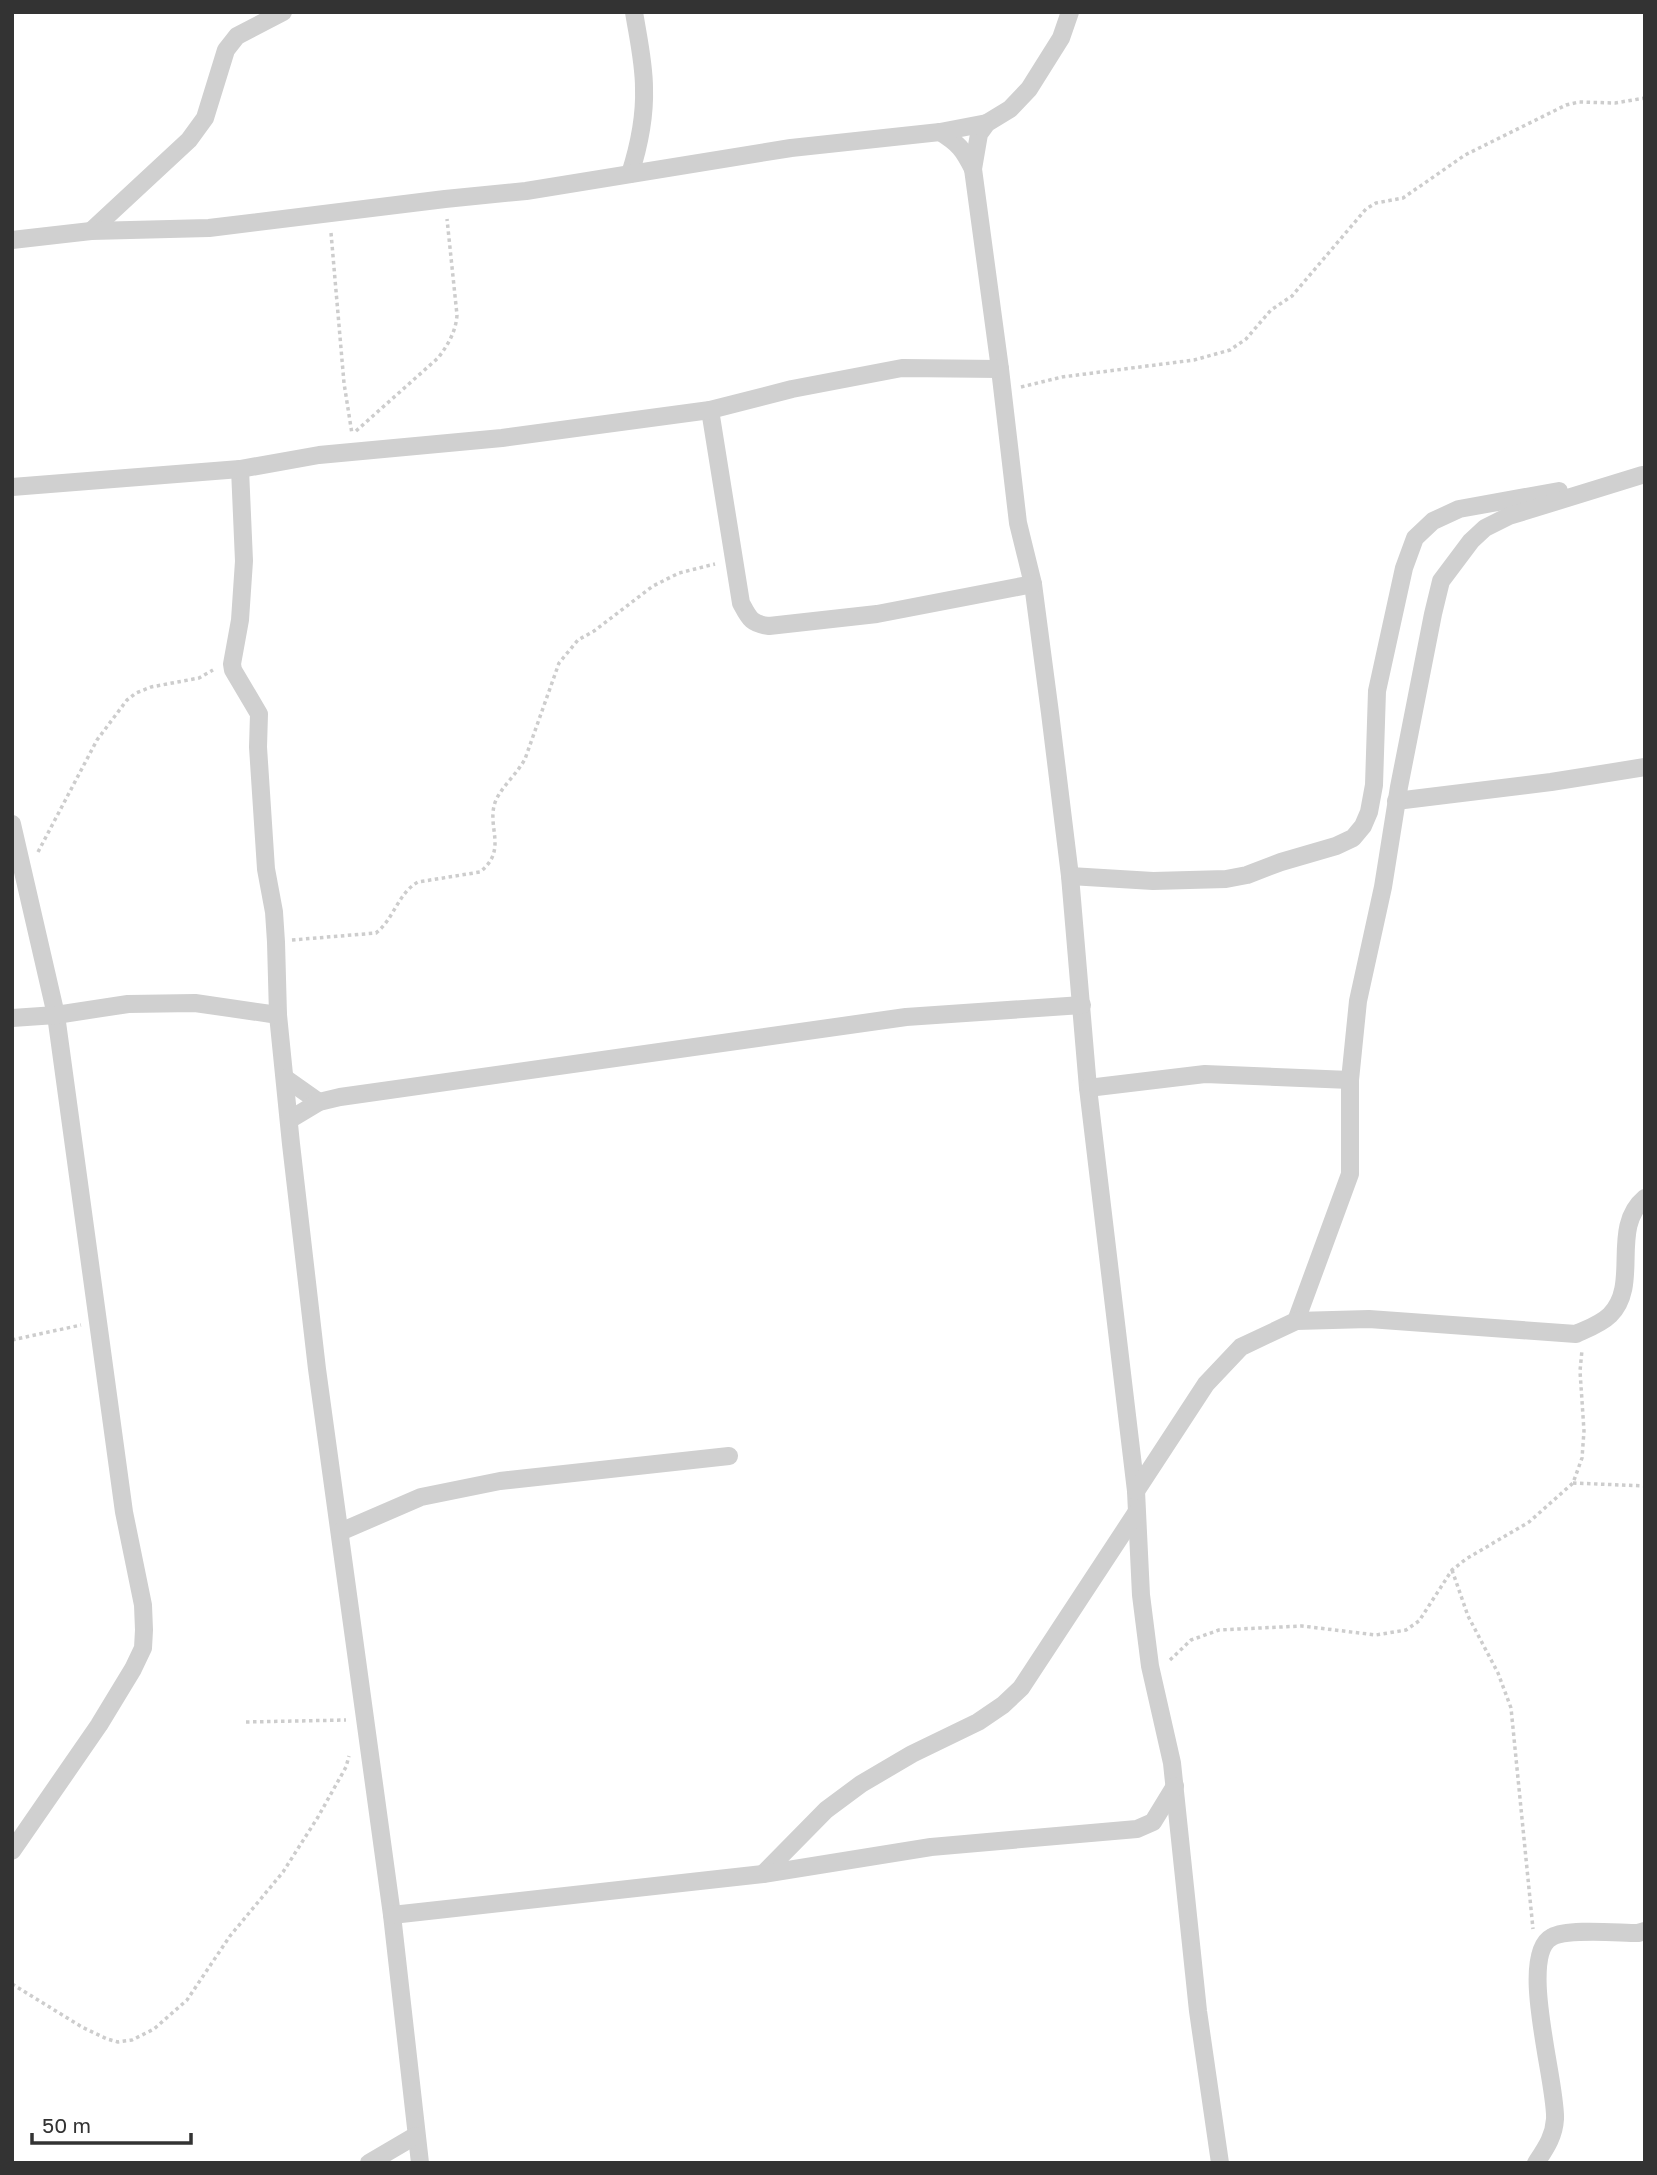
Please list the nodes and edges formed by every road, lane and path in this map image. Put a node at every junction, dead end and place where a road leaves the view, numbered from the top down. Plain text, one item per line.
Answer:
1 (283, 12) edge
2 (634, 12) edge
3 (1070, 12) edge
4 (1645, 98) edge
5 (987, 122) junction
6 (940, 132) junction
7 (973, 169) junction
8 (630, 174) junction
9 (445, 199) junction
10 (330, 213) junction
11 (91, 231) junction
12 (12, 240) edge
13 (1000, 369) junction
14 (1002, 392) junction
15 (710, 410) junction
16 (240, 469) junction
17 (1643, 475) edge
18 (12, 488) edge
19 (734, 559) junction
20 (1033, 584) junction
21 (213, 670) dead end
22 (1645, 767) edge
23 (1396, 801) junction
24 (12, 824) edge
25 (1070, 876) junction
26 (24, 878) junction
27 (276, 942) junction
28 (1082, 1005) junction
29 (56, 1015) junction
30 (278, 1015) junction
31 (12, 1018) edge
32 (285, 1078) junction
33 (1350, 1080) junction
34 (1088, 1088) junction
35 (318, 1102) junction
36 (289, 1120) junction
37 (1645, 1198) edge
38 (1296, 1321) junction
39 (97, 1323) junction
40 (1583, 1331) junction
41 (12, 1340) edge
42 (729, 1456) dead end
43 (1573, 1483) junction
44 (1645, 1486) edge
45 (1136, 1491) junction
46 (1136, 1513) junction
47 (340, 1532) junction
48 (1452, 1570) junction
49 (1155, 1686) junction
50 (366, 1720) junction
51 (246, 1721) dead end
52 (352, 1746) dead end
53 (1175, 1786) junction
54 (12, 1851) edge
55 (763, 1874) junction
56 (393, 1915) junction
57 (1534, 1930) dead end
58 (1645, 1931) edge
59 (12, 1984) edge
60 (415, 2136) junction
61 (369, 2163) edge
62 (420, 2163) edge
63 (1220, 2163) edge
64 (1536, 2163) edge

1 - 11 street
2 - 8 street
3 - 5 street
4 - 14 path
5 - 6 street
5 - 7 street
6 - 7 street
6 - 8 street
7 - 13 street
8 - 9 street
9 - 10 street
9 - 10 path
10 - 11 street
11 - 12 street
13 - 14 street
13 - 15 street
14 - 20 street
15 - 16 street
15 - 19 street
16 - 18 street
16 - 27 street
17 - 23 street
17 - 25 street
19 - 20 street
19 - 27 path
20 - 25 street
21 - 26 path
22 - 23 street
23 - 33 street
24 - 26 street
25 - 28 street
26 - 29 street
27 - 30 street
28 - 34 street
28 - 35 street
29 - 30 street
29 - 31 street
29 - 39 street
30 - 32 street
32 - 35 street
32 - 36 street
33 - 34 street
33 - 38 street
34 - 45 street
35 - 36 street
36 - 47 street
37 - 40 street
38 - 40 street
38 - 45 street
39 - 41 path
39 - 54 street
40 - 43 path
42 - 47 street
43 - 44 path
43 - 48 path
45 - 46 street
46 - 49 street
46 - 55 street
47 - 50 street
48 - 49 path
48 - 57 path
49 - 53 street
50 - 51 path
50 - 56 street
52 - 59 path
53 - 55 street
53 - 63 street
55 - 56 street
56 - 60 street
58 - 64 street
60 - 61 street
60 - 62 street

